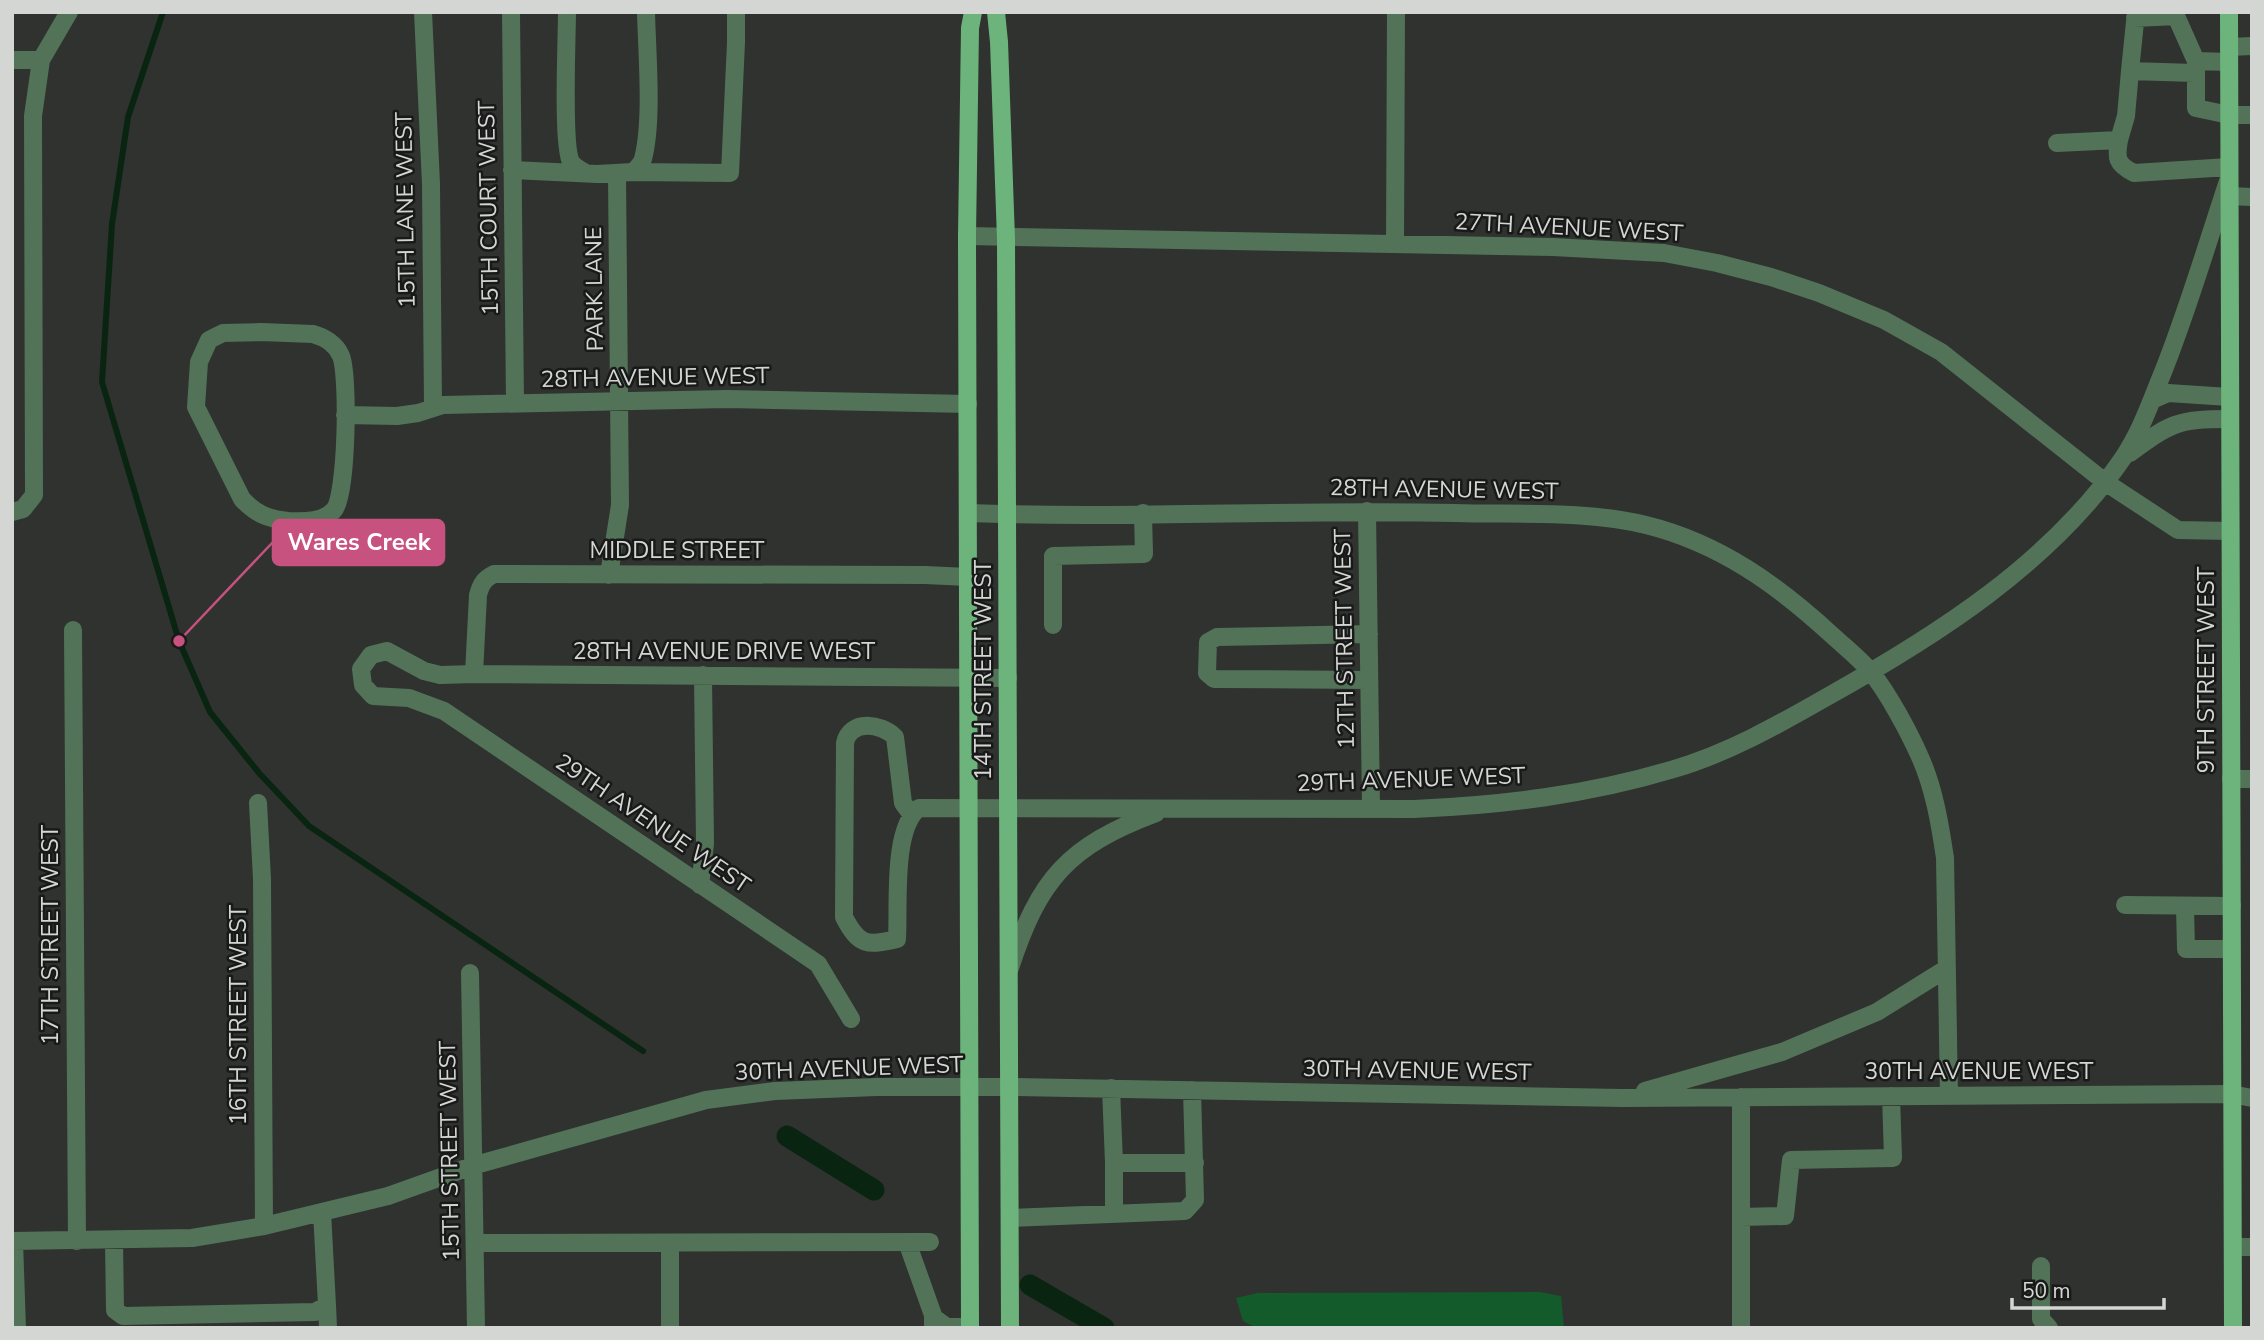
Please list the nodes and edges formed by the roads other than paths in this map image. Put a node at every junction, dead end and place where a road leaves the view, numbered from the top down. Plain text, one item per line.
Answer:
1 (69, 12) edge
2 (423, 12) edge
3 (510, 12) edge
4 (567, 12) edge
5 (646, 12) edge
6 (736, 12) edge
7 (973, 12) edge
8 (996, 12) edge
9 (1396, 12) edge
10 (2229, 12) edge
11 (2176, 14) edge
12 (2135, 15) edge
13 (2252, 46) edge
14 (2229, 54) junction
15 (12, 60) edge
16 (41, 60) junction
17 (2196, 67) junction
18 (2130, 71) junction
19 (2229, 115) junction
20 (2252, 115) edge
21 (2119, 139) junction
22 (2057, 143) dead end
23 (512, 170) junction
24 (584, 172) junction
25 (2229, 172) junction
26 (625, 173) junction
27 (2228, 197) junction
28 (2252, 197) edge
29 (967, 236) junction
30 (1006, 239) junction
31 (1395, 244) junction
32 (2229, 397) junction
33 (2152, 400) junction
34 (620, 402) junction
35 (515, 403) junction
36 (968, 404) junction
37 (433, 407) junction
38 (345, 415) junction
39 (2229, 419) junction
40 (2124, 457) junction
41 (2105, 482) junction
42 (1367, 511) junction
43 (12, 512) edge
44 (968, 513) junction
45 (1143, 513) junction
46 (1007, 514) junction
47 (2230, 531) junction
48 (609, 575) junction
49 (968, 578) junction
50 (1053, 625) dead end
51 (73, 630) dead end
52 (1369, 634) junction
53 (1871, 672) junction
54 (474, 674) junction
55 (440, 675) junction
56 (703, 676) junction
57 (969, 678) junction
58 (1008, 678) junction
59 (1369, 680) junction
60 (432, 705) junction
61 (2231, 779) junction
62 (2252, 779) edge
63 (258, 803) dead end
64 (969, 807) junction
65 (1008, 807) junction
66 (1168, 808) junction
67 (1371, 809) junction
68 (911, 814) junction
69 (700, 885) junction
70 (2125, 905) dead end
71 (2185, 906) junction
72 (2232, 906) junction
73 (2231, 948) junction
74 (1947, 969) junction
75 (1009, 971) junction
76 (470, 973) dead end
77 (851, 1019) dead end
78 (970, 1087) junction
79 (1010, 1087) junction
80 (1111, 1088) junction
81 (1192, 1090) junction
82 (2231, 1094) junction
83 (1741, 1097) junction
84 (1891, 1097) junction
85 (1949, 1097) junction
86 (1622, 1098) junction
87 (2252, 1098) edge
88 (1114, 1163) junction
89 (1195, 1163) junction
90 (472, 1166) junction
91 (322, 1212) junction
92 (1114, 1214) junction
93 (1741, 1217) junction
94 (1010, 1218) junction
95 (264, 1226) junction
96 (114, 1240) junction
97 (13, 1241) edge
98 (77, 1241) junction
99 (907, 1242) junction
100 (930, 1242) dead end
101 (475, 1243) junction
102 (670, 1243) junction
103 (2233, 1247) junction
104 (2252, 1247) edge
105 (2041, 1266) dead end
106 (327, 1306) junction
107 (115, 1319) edge
108 (933, 1322) edge
109 (970, 1327) edge
110 (17, 1328) edge
111 (328, 1328) edge
112 (476, 1328) edge
113 (670, 1328) edge
114 (1010, 1328) edge
115 (1741, 1328) edge
116 (2049, 1328) edge
117 (2233, 1328) edge

1 - 16 street
2 - 37 street, 15TH LANE WEST
3 - 23 street, 15TH COURT WEST
4 - 24 street
5 - 26 street
6 - 26 street
7 - 29 main road, 14TH STREET WEST
8 - 30 main road, 14TH STREET WEST
9 - 31 street
10 - 14 main road, 9TH STREET WEST
11 - 12 street
11 - 17 street
12 - 18 street
13 - 14 street
14 - 17 street
14 - 19 main road, 9TH STREET WEST
15 - 16 street
16 - 43 street
17 - 18 street
17 - 19 street
18 - 21 street
19 - 20 street
19 - 25 main road, 9TH STREET WEST
21 - 22 street
21 - 25 street
23 - 24 street
23 - 35 street, 15TH COURT WEST
24 - 26 street
25 - 27 main road, 9TH STREET WEST
25 - 33 street, 29TH AVENUE WEST
26 - 34 street, PARK LANE
27 - 28 street
27 - 32 main road, 9TH STREET WEST
29 - 30 street, 27TH AVENUE WEST
29 - 36 main road, 14TH STREET WEST
30 - 31 street, 27TH AVENUE WEST
30 - 46 main road, 14TH STREET WEST
31 - 41 street, 27TH AVENUE WEST
32 - 33 street
32 - 39 main road, 9TH STREET WEST
33 - 40 street, 29TH AVENUE WEST
34 - 35 street, 28TH AVENUE WEST
34 - 36 street, 28TH AVENUE WEST
34 - 48 street, PARK LANE
35 - 37 street, 28TH AVENUE WEST
36 - 44 main road, 14TH STREET WEST
37 - 38 street, 28TH AVENUE WEST
38 - 38 street
39 - 40 street, 29TH AVENUE WEST
39 - 47 main road, 9TH STREET WEST
40 - 41 street, 29TH AVENUE WEST
41 - 47 street, 27TH AVENUE WEST
41 - 53 street, 29TH AVENUE WEST
42 - 45 street, 28TH AVENUE WEST
42 - 52 street, 12TH STREET WEST
42 - 53 street, 28TH AVENUE WEST
44 - 46 street, 28TH AVENUE WEST
44 - 49 main road, 14TH STREET WEST
45 - 46 street, 28TH AVENUE WEST
45 - 50 street
46 - 58 main road, 14TH STREET WEST
47 - 61 main road, 9TH STREET WEST
48 - 49 street, MIDDLE STREET
48 - 54 street, MIDDLE STREET
49 - 57 main road, 14TH STREET WEST
51 - 98 street, 17TH STREET WEST
52 - 59 street, 12TH STREET WEST
52 - 59 street
53 - 67 street, 29TH AVENUE WEST
53 - 74 street, 28TH AVENUE WEST
54 - 55 street, 28TH AVENUE DRIVE WEST
54 - 56 street, 28TH AVENUE DRIVE WEST
55 - 60 street
55 - 60 street
56 - 57 street, 28TH AVENUE DRIVE WEST
56 - 69 street
57 - 58 street, 28TH AVENUE DRIVE WEST
57 - 64 main road, 14TH STREET WEST
58 - 65 main road, 14TH STREET WEST
59 - 67 street, 12TH STREET WEST
60 - 69 street, 29TH AVENUE WEST
61 - 62 street
61 - 72 main road, 9TH STREET WEST
63 - 95 street, 16TH STREET WEST
64 - 65 street, 29TH AVENUE WEST
64 - 68 street, 29TH AVENUE WEST
64 - 78 main road, 14TH STREET WEST
65 - 66 street, 29TH AVENUE WEST
65 - 75 main road, 14TH STREET WEST
66 - 67 street, 29TH AVENUE WEST
66 - 75 street
68 - 68 street
69 - 77 street, 29TH AVENUE WEST
70 - 71 street
71 - 72 street
71 - 73 street
72 - 73 main road, 9TH STREET WEST
73 - 82 main road, 9TH STREET WEST
74 - 85 street, 28TH AVENUE WEST
74 - 86 street, 30TH AVENUE WEST
75 - 79 main road, 14TH STREET WEST
76 - 90 street, 15TH STREET WEST
78 - 79 street, 30TH AVENUE WEST
78 - 90 street, 30TH AVENUE WEST
78 - 109 main road, 14TH STREET WEST
79 - 80 street, 30TH AVENUE WEST
79 - 94 main road, 14TH STREET WEST
80 - 81 street, 30TH AVENUE WEST
80 - 88 street
81 - 86 street, 30TH AVENUE WEST
81 - 89 street
82 - 85 street, 30TH AVENUE WEST
82 - 87 street, 30TH AVENUE WEST
82 - 103 main road, 9TH STREET WEST
83 - 84 street, 30TH AVENUE WEST
83 - 86 street, 30TH AVENUE WEST
83 - 93 street
84 - 85 street, 30TH AVENUE WEST
84 - 93 street
88 - 89 street
88 - 92 street
89 - 92 street
90 - 91 street, 30TH AVENUE WEST
90 - 101 street, 15TH STREET WEST
91 - 95 street, 30TH AVENUE WEST
91 - 106 street
92 - 94 street
93 - 115 street
94 - 114 main road, 14TH STREET WEST
95 - 96 street, 30TH AVENUE WEST
96 - 98 street, 30TH AVENUE WEST
96 - 107 street
97 - 98 street, 30TH AVENUE WEST
97 - 110 street
99 - 100 street
99 - 102 street
99 - 108 street
101 - 102 street
101 - 112 street, 15TH STREET WEST
102 - 113 street
103 - 104 street
103 - 117 main road, 9TH STREET WEST
105 - 116 street
106 - 107 street
106 - 111 street
108 - 109 street

